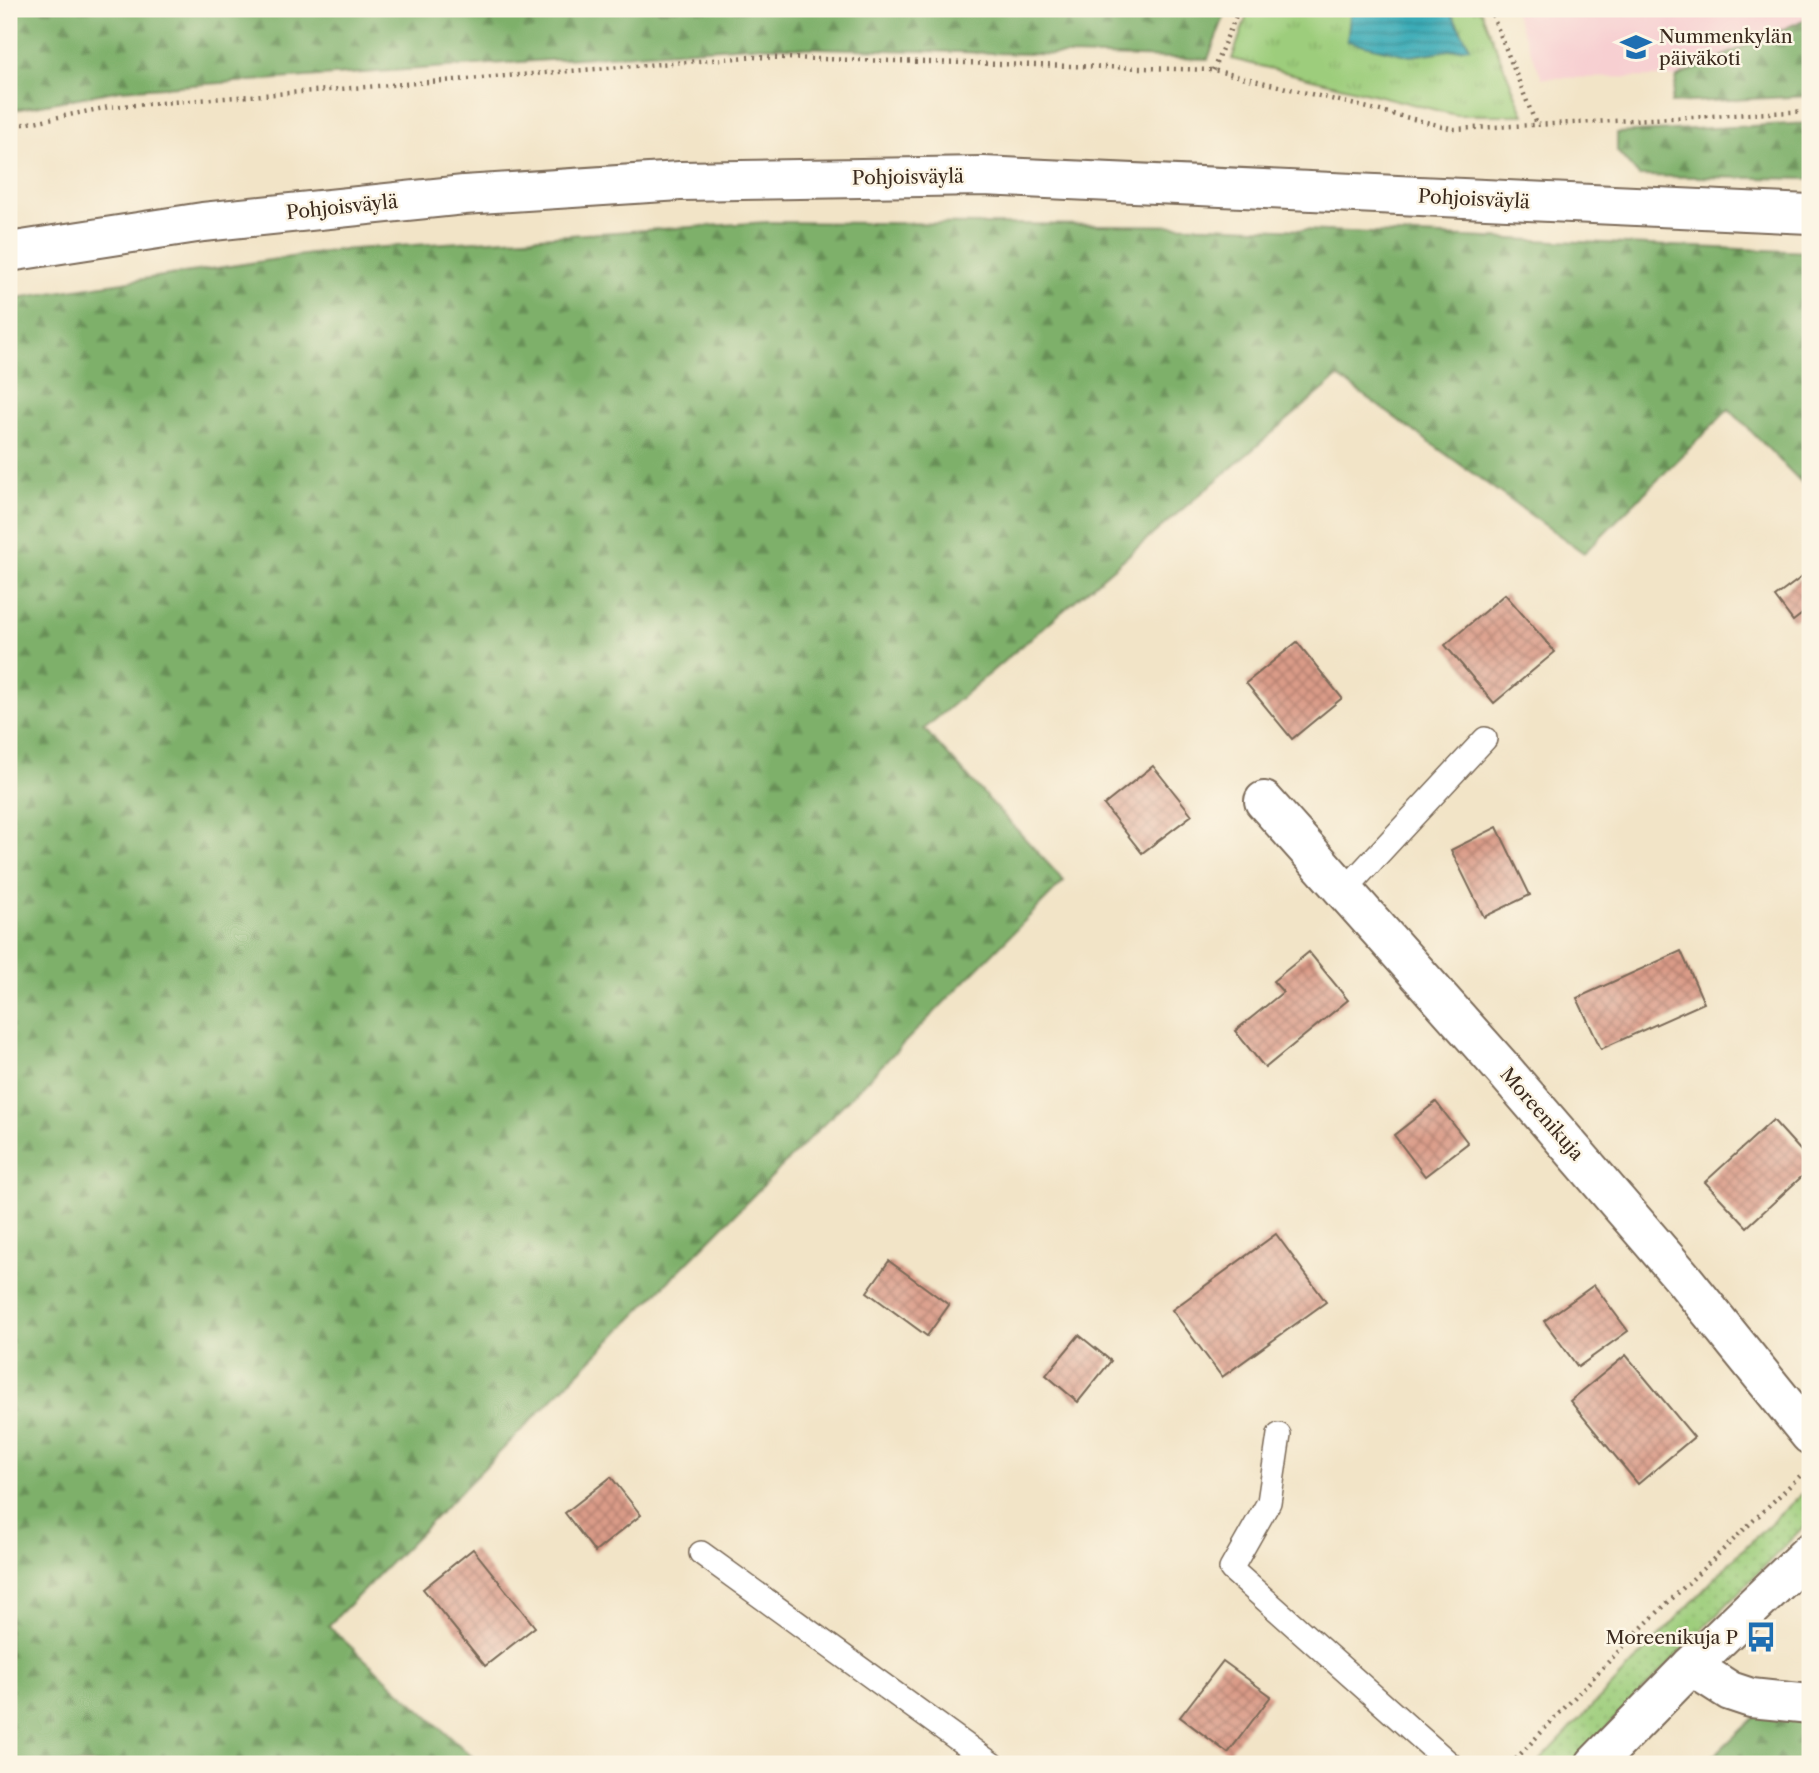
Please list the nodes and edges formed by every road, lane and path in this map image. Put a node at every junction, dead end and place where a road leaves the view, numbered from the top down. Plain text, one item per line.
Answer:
1 (1239, 9) edge
2 (1490, 9) edge
3 (1213, 70) junction
4 (1810, 111) edge
5 (1536, 124) junction
6 (9, 127) edge
7 (1810, 214) edge
8 (9, 252) edge
9 (1485, 739) dead end
10 (1264, 801) dead end
11 (1344, 891) junction
12 (1279, 1435) dead end
13 (1810, 1435) edge
14 (1810, 1466) edge
15 (1810, 1552) edge
16 (701, 1553) dead end
17 (1692, 1666) junction
18 (1810, 1704) edge
19 (9, 1759) edge
20 (15, 1764) edge
21 (992, 1764) edge
22 (1450, 1764) edge
23 (1511, 1764) edge
24 (1595, 1764) edge

1 - 3 path
2 - 5 path
3 - 5 path
3 - 6 path
4 - 5 path
7 - 8 street, Pohjoisväylä
9 - 11 lane
10 - 11 street, Moreenikuja
11 - 13 street, Moreenikuja
12 - 22 lane
14 - 23 path
15 - 17 street
16 - 21 lane
17 - 18 street
17 - 24 street
19 - 20 path

